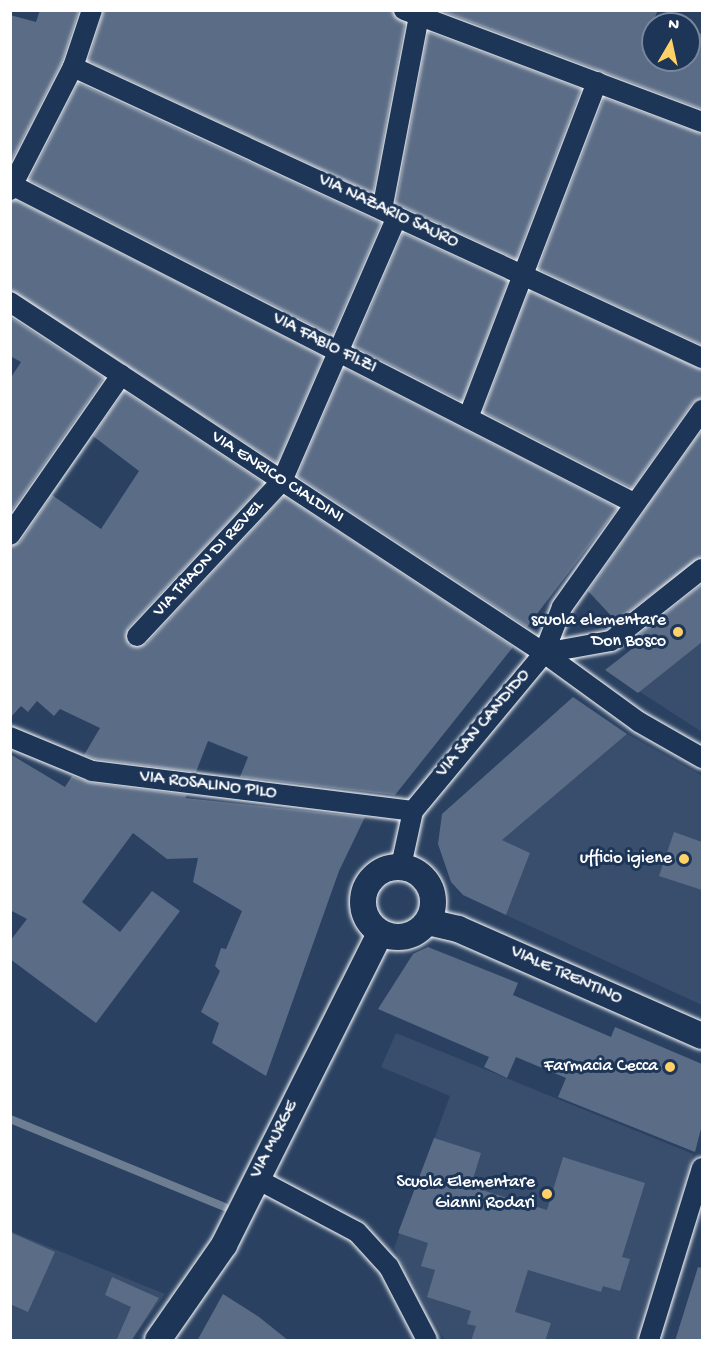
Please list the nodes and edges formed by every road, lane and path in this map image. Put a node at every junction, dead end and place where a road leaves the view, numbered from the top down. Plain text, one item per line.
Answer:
1 (92, 10) edge
2 (414, 12) edge
3 (73, 67) junction
4 (597, 82) junction
5 (702, 122) edge
6 (11, 186) edge
7 (389, 213) junction
8 (523, 275) junction
9 (10, 302) edge
10 (339, 351) junction
11 (702, 358) edge
12 (121, 375) junction
13 (702, 410) edge
14 (468, 418) junction
15 (282, 481) junction
16 (634, 503) junction
17 (10, 535) edge
18 (702, 569) edge
19 (137, 636) dead end
20 (544, 653) junction
21 (10, 737) edge
22 (702, 758) edge
23 (413, 811) junction
24 (401, 866) junction
25 (428, 922) junction
26 (380, 933) junction
27 (702, 1036) edge
28 (702, 1168) edge
29 (253, 1183) junction
30 (158, 1341) edge
31 (427, 1341) edge
32 (649, 1341) edge

1 - 3 street
2 - 4 street
2 - 7 street, VIA THAON DI REVEL
3 - 6 street
3 - 7 street, VIA NAZARIO SAURO
4 - 5 street
4 - 8 street
6 - 10 street, VIA FABIO FILZI
7 - 8 street, VIA NAZARIO SAURO
7 - 10 street, VIA THAON DI REVEL
8 - 11 street, VIA NAZARIO SAURO
8 - 14 street
9 - 12 street, VIA ENRICO CIALDINI
10 - 14 street, VIA FABIO FILZI
10 - 15 street, VIA THAON DI REVEL
12 - 15 street, VIA ENRICO CIALDINI
12 - 17 street
13 - 16 street, VIA SAN CANDIDO
14 - 16 street, VIA FABIO FILZI
15 - 19 street, VIA THAON DI REVEL
15 - 20 street, VIA ENRICO CIALDINI
16 - 20 street, VIA SAN CANDIDO
18 - 20 street
20 - 22 street, VIA ENRICO CIALDINI
20 - 23 street, VIA SAN CANDIDO
21 - 23 street, VIA ROSALINO PILO
23 - 24 street, VIA SAN CANDIDO
24 - 25 street
24 - 26 street
25 - 26 street
25 - 27 street, VIALE TRENTINO
26 - 29 street, VIA MURGE
28 - 32 street
29 - 30 street, VIA MURGE
29 - 31 street

